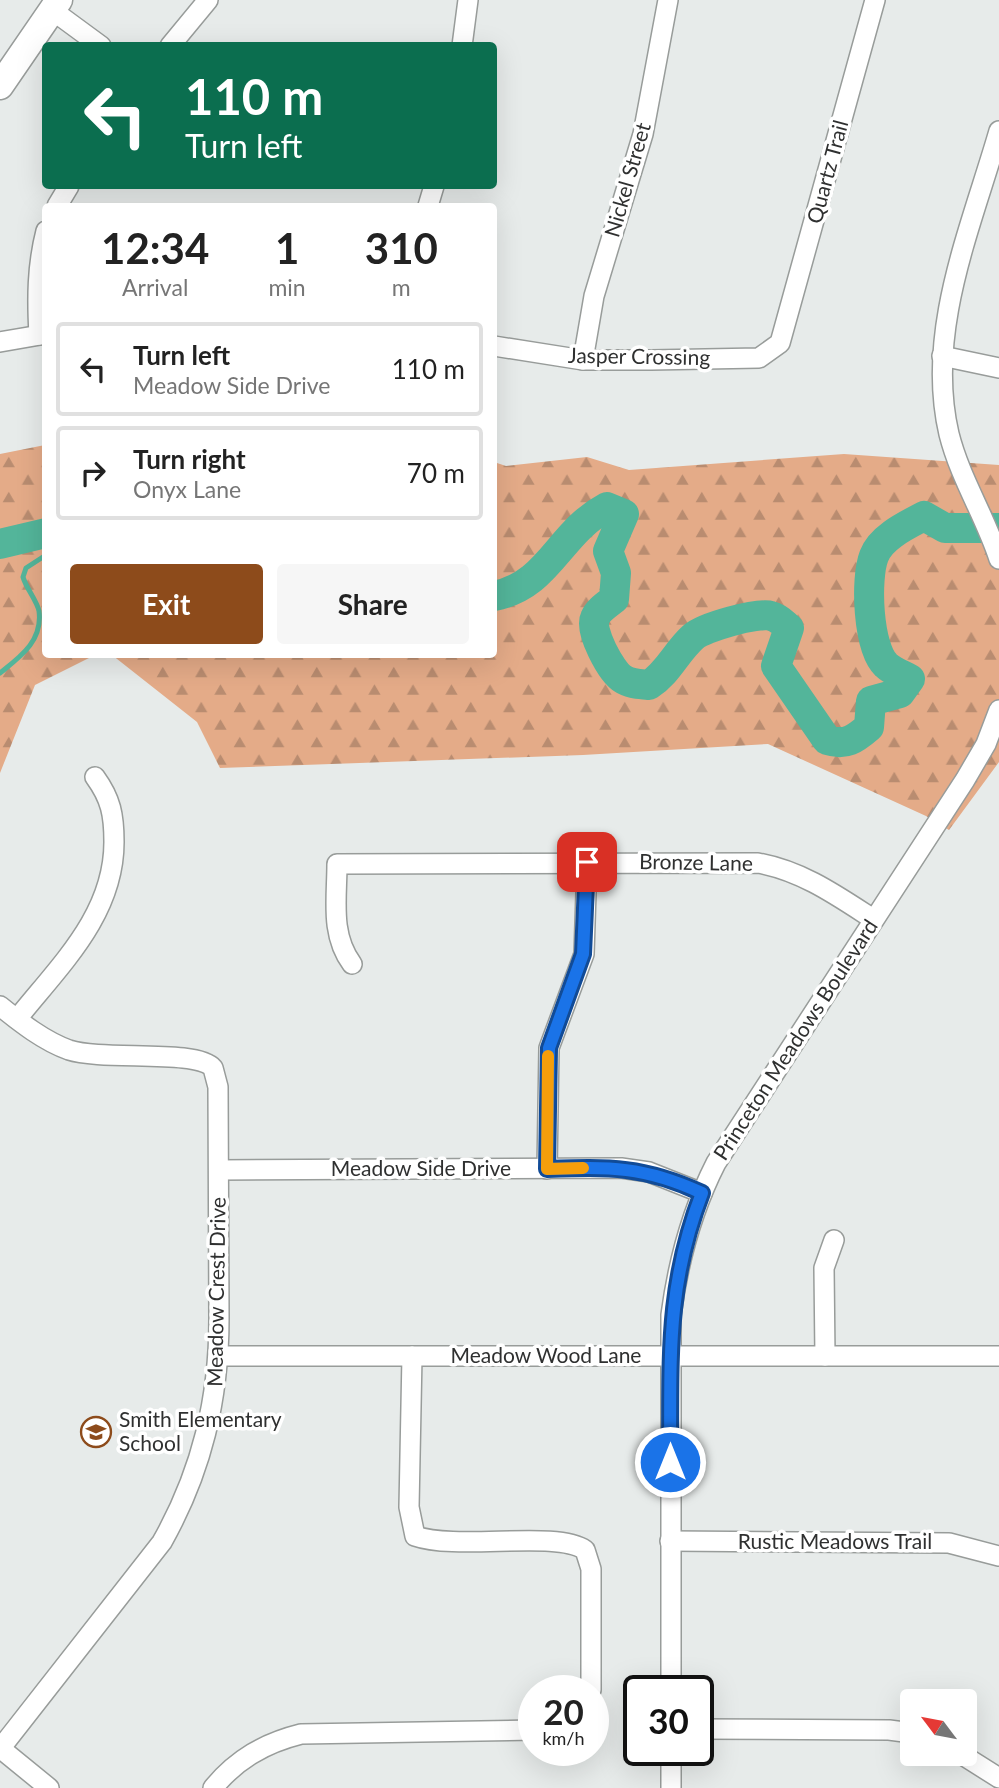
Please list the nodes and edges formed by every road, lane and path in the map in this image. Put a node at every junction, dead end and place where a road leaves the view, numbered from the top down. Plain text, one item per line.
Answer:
1 (208, 0) edge
2 (468, 0) edge
3 (668, 0) edge
4 (875, 0) edge
5 (55, 5) edge
6 (97, 42) edge
7 (173, 42) edge
8 (463, 42) edge
9 (0, 86) edge
10 (999, 131) edge
11 (994, 170) edge
12 (42, 255) edge
13 (42, 335) edge
14 (0, 342) edge
15 (780, 343) joint
16 (497, 346) edge
17 (942, 356) junction
18 (583, 360) junction
19 (999, 368) edge
20 (999, 559) edge
21 (999, 710) edge
22 (94, 777) dead end
23 (587, 862) junction
24 (873, 919) junction
25 (352, 964) dead end
26 (0, 1006) edge
27 (17, 1019) junction
28 (547, 1169) junction
29 (219, 1170) junction
30 (702, 1193) junction
31 (834, 1240) dead end
32 (219, 1356) junction
33 (412, 1356) junction
34 (670, 1356) junction
35 (825, 1356) junction
36 (999, 1356) edge
37 (670, 1541) junction
38 (999, 1556) edge
39 (590, 1675) edge
40 (671, 1675) edge
41 (714, 1729) edge
42 (518, 1730) edge
43 (900, 1731) edge
44 (0, 1749) edge
45 (977, 1764) edge
46 (671, 1766) edge
47 (999, 1778) edge
48 (49, 1788) edge
49 (213, 1788) edge
50 (671, 1788) edge

1 - 7 street
2 - 8 street
3 - 18 street, Nickel Street
4 - 15 street, Quartz Trail
5 - 6 street
5 - 9 main road
10 - 11 street
11 - 17 street
12 - 13 street
13 - 14 street
15 - 18 street, Jasper Crossing
16 - 18 street, Jasper Crossing
17 - 19 street
17 - 20 street
21 - 24 street, Princeton Meadows Boulevard
22 - 27 street
23 - 24 street, Bronze Lane
23 - 25 street, Bronze Lane
23 - 28 street
24 - 30 street, Princeton Meadows Boulevard
26 - 27 street
27 - 29 street, Meadow Crest Drive
28 - 29 street, Meadow Side Drive
28 - 30 street, Meadow Side Drive
29 - 32 street, Meadow Crest Drive
30 - 34 street, Princeton Meadows Boulevard
31 - 35 street
32 - 33 street, Meadow Wood Lane
32 - 44 street, Meadow Crest Drive
33 - 34 street, Meadow Wood Lane
33 - 39 street
34 - 35 street, Meadow Wood Lane
34 - 37 street, Princeton Meadows Boulevard
35 - 36 street, Meadow Wood Lane
37 - 38 street, Rustic Meadows Trail
37 - 40 street, Princeton Meadows Boulevard
41 - 43 street
42 - 49 street
44 - 48 street
45 - 47 street
46 - 50 street

